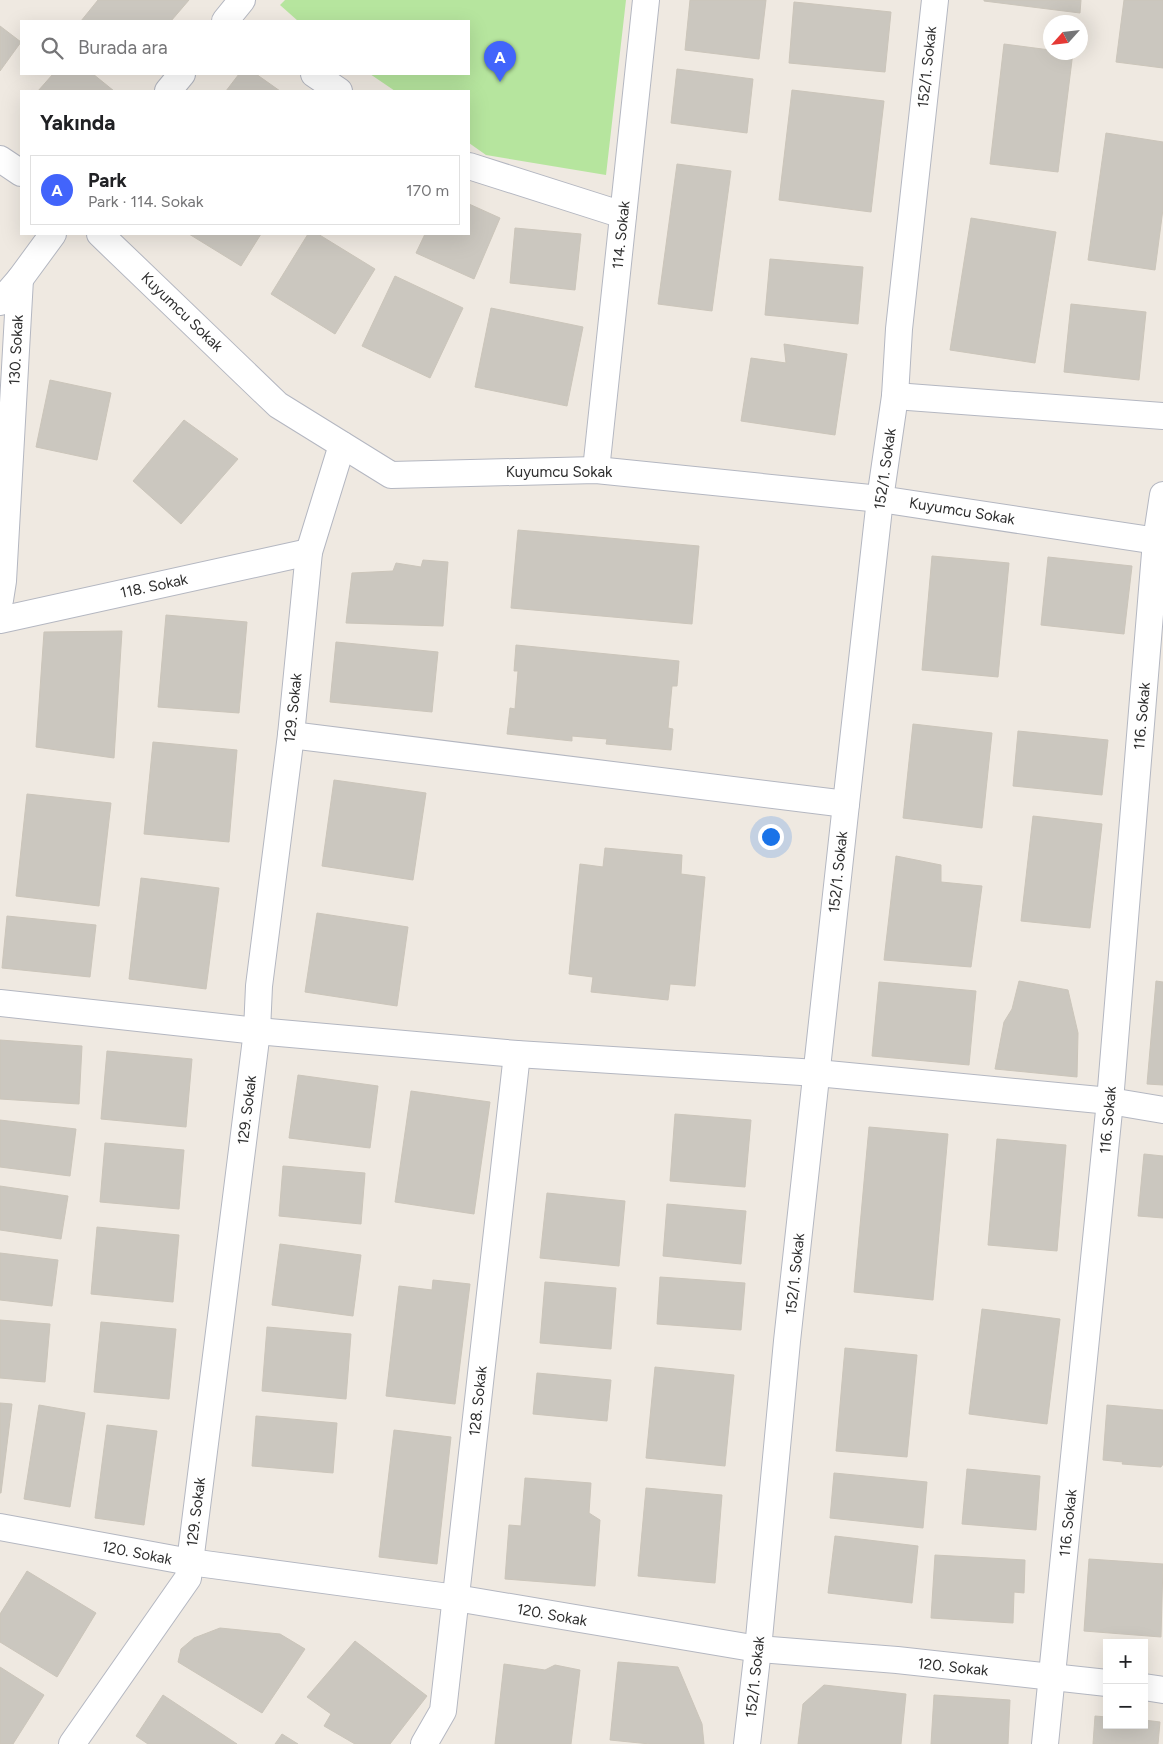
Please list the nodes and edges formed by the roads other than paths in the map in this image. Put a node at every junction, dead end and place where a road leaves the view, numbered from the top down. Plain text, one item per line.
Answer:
1 (646, 0) edge
2 (935, 0) edge
3 (181, 75) edge
4 (315, 75) edge
5 (169, 90) edge
6 (338, 90) edge
7 (0, 159) edge
8 (470, 166) edge
9 (20, 172) edge
10 (623, 214) junction
11 (52, 235) edge
12 (101, 235) edge
13 (20, 280) junction
14 (0, 302) edge
15 (895, 396) junction
16 (1163, 416) edge
17 (342, 445) junction
18 (596, 470) junction
19 (1163, 494) edge
20 (880, 499) junction
21 (1160, 541) edge
22 (308, 552) junction
23 (0, 600) edge
24 (0, 620) edge
25 (291, 735) junction
26 (846, 804) junction
27 (0, 1003) edge
28 (258, 1030) junction
29 (517, 1054) junction
30 (817, 1073) junction
31 (1110, 1102) junction
32 (1163, 1110) edge
33 (0, 1527) edge
34 (190, 1562) junction
35 (456, 1598) junction
36 (758, 1649) junction
37 (1053, 1677) junction
38 (1103, 1683) edge
39 (1148, 1688) edge
40 (1163, 1690) edge
41 (443, 1711) junction
42 (72, 1744) edge
43 (424, 1744) edge
44 (440, 1744) edge
45 (747, 1744) edge
46 (1045, 1744) edge

1 - 10 street, 114. Sokak
2 - 15 street, 152/1. Sokak
3 - 5 street
4 - 6 street
7 - 9 street
8 - 10 street
10 - 18 street, 114. Sokak
11 - 13 street
12 - 17 street, Kuyumcu Sokak
13 - 14 street
13 - 23 street, 130. Sokak
15 - 16 street
15 - 20 street, 152/1. Sokak
17 - 18 street, Kuyumcu Sokak
17 - 22 street, 129. Sokak
18 - 20 street, Kuyumcu Sokak
19 - 21 street, 116. Sokak
20 - 21 street, Kuyumcu Sokak
20 - 26 street, 152/1. Sokak
21 - 31 street, 116. Sokak
22 - 24 street, 118. Sokak
22 - 25 street, 129. Sokak
25 - 26 street
25 - 28 street, 129. Sokak
26 - 30 street, 152/1. Sokak
27 - 28 street
28 - 29 street
28 - 34 street, 129. Sokak
29 - 30 street
29 - 35 street, 128. Sokak
30 - 31 street
30 - 36 street, 152/1. Sokak
31 - 32 street
31 - 37 street, 116. Sokak
33 - 34 street, 120. Sokak
34 - 35 street, 120. Sokak
34 - 42 street, 129. Sokak
35 - 36 street, 120. Sokak
35 - 41 street, 128. Sokak
36 - 37 street, 120. Sokak
36 - 45 street, 152/1. Sokak
37 - 38 street, 120. Sokak
37 - 46 street, 116. Sokak
39 - 40 street
41 - 43 street, 128. Sokak
41 - 44 street

